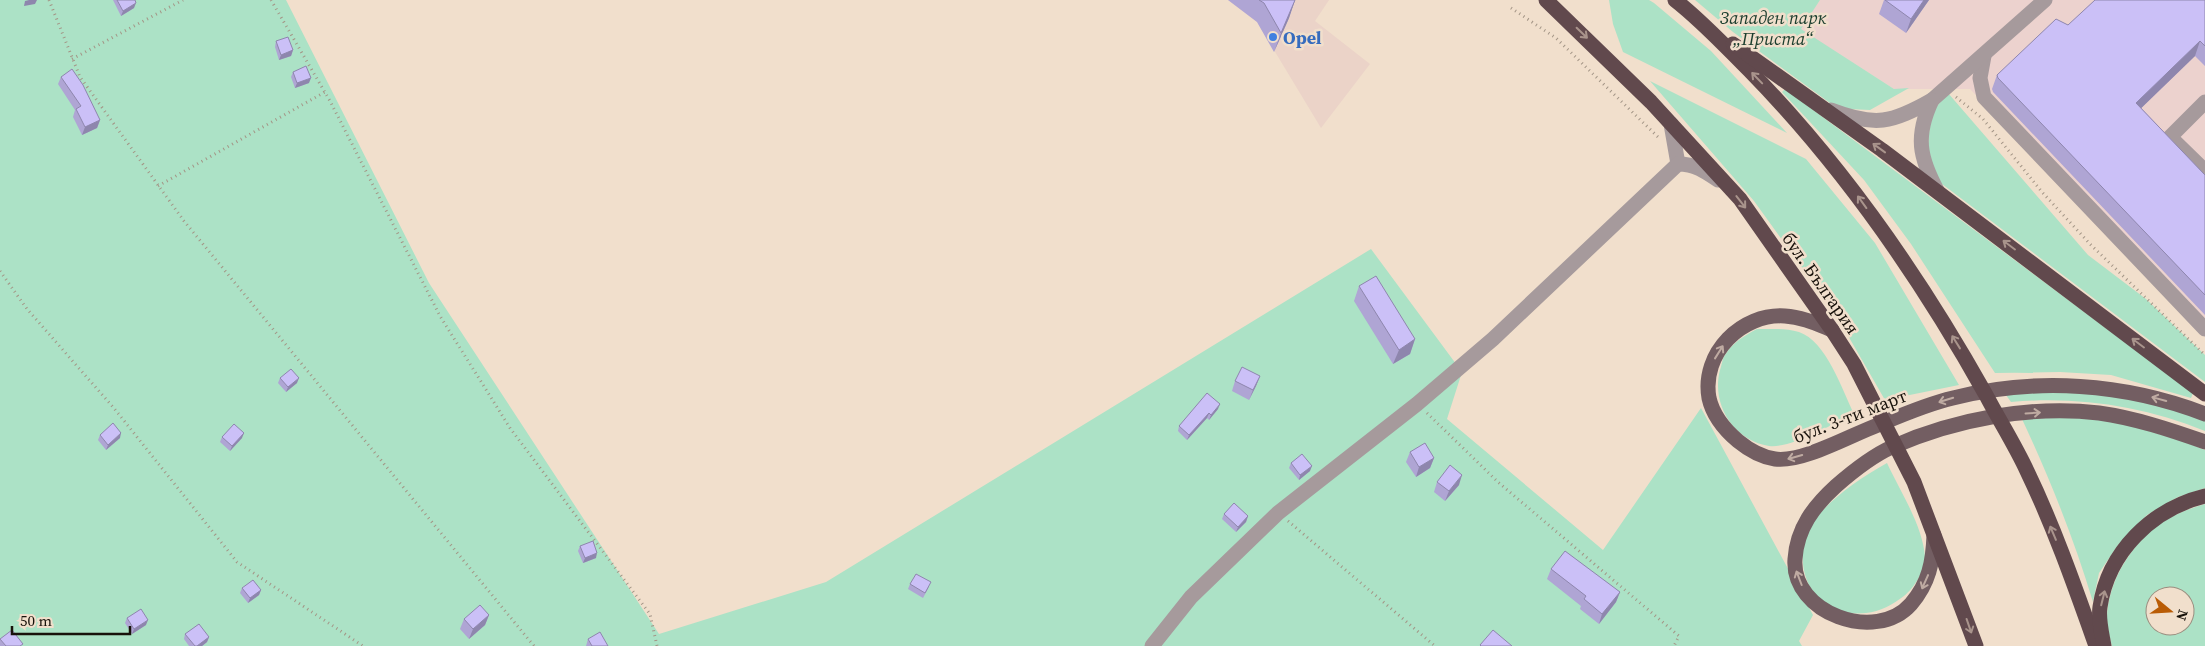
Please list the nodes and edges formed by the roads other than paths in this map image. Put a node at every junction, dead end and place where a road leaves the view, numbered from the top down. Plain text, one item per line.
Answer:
1 (1546, 0) edge
2 (1675, 0) edge
3 (2045, 0) edge
4 (1700, 19) junction
5 (1984, 56) junction
6 (1932, 100) junction
7 (2205, 102) edge
8 (1819, 105) junction
9 (1671, 124) junction
10 (1678, 164) junction
11 (2205, 171) edge
12 (1728, 186) junction
13 (1938, 192) junction
14 (2205, 329) edge
15 (1832, 330) junction
16 (2205, 394) edge
17 (2205, 414) edge
18 (2205, 442) edge
19 (2205, 496) edge
20 (1934, 535) junction
21 (1152, 646) edge
22 (1976, 646) edge
23 (2096, 646) edge
24 (2104, 646) edge

1 -> 9 highway, бул. България
2 - 4 highway
3 - 5 street
4 - 8 highway
23 -> 4 highway
5 - 6 street
5 - 14 street
6 - 8 street
6 - 13 street
7 - 11 street
13 -> 8 highway
9 - 10 street
9 - 12 highway, бул. България
10 - 12 street
10 - 21 street
12 -> 15 highway, бул. България
16 -> 13 highway
17 -> 15 main road, бул. 3-ти март
15 - 20 highway, бул. България
20 -> 18 main road
24 -> 19 highway
20 -> 22 highway, бул. България

